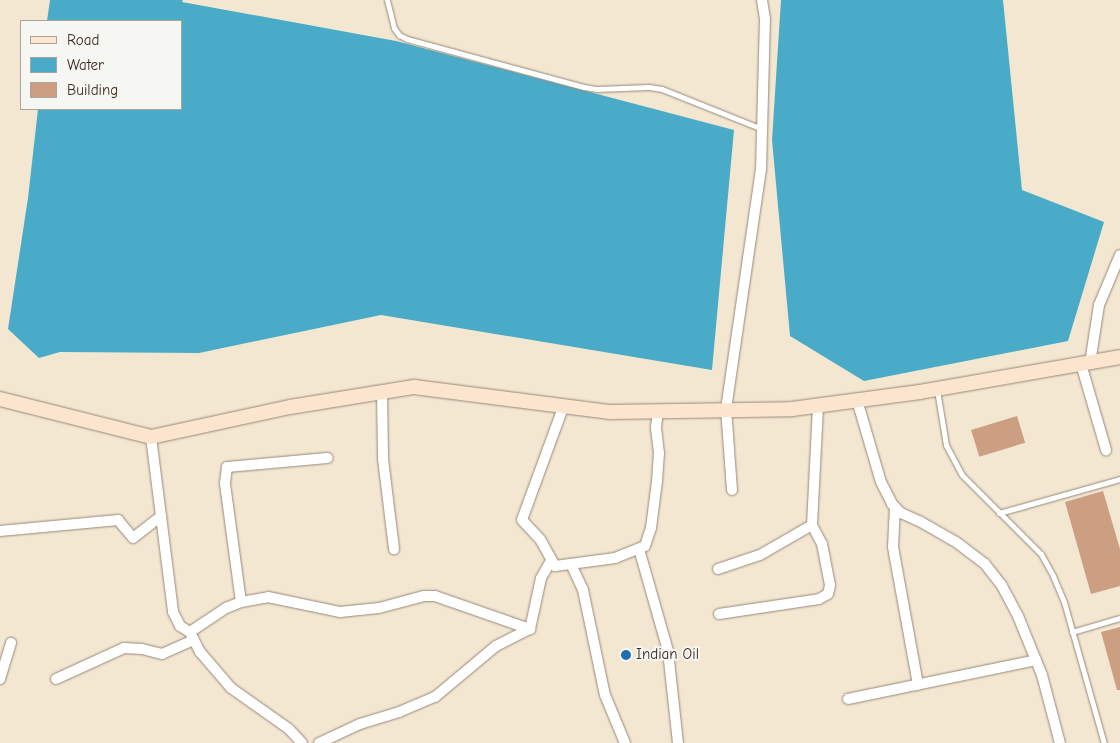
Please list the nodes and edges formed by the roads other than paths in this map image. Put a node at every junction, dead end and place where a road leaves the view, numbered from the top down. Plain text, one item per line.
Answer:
1 (386, 0) edge
2 (762, 0) edge
3 (762, 129) junction
4 (1120, 255) edge
5 (1120, 357) edge
6 (1086, 364) junction
7 (937, 389) junction
8 (382, 392) junction
9 (0, 399) edge
10 (857, 400) junction
11 (564, 405) junction
12 (818, 405) junction
13 (726, 408) junction
14 (658, 410) junction
15 (150, 437) junction
16 (1106, 450) dead end
17 (328, 458) dead end
18 (1120, 479) edge
19 (732, 490) dead end
20 (895, 507) junction
21 (999, 513) junction
22 (161, 516) junction
23 (812, 525) junction
24 (0, 531) edge
25 (394, 549) dead end
26 (639, 549) junction
27 (552, 562) junction
28 (571, 564) junction
29 (718, 569) dead end
30 (241, 602) junction
31 (719, 614) dead end
32 (1120, 618) edge
33 (530, 629) junction
34 (1072, 632) junction
35 (192, 636) junction
36 (11, 643) dead end
37 (1036, 660) junction
38 (0, 679) edge
39 (56, 679) dead end
40 (918, 685) junction
41 (848, 699) dead end
42 (302, 743) edge
43 (319, 743) edge
44 (625, 743) edge
45 (678, 743) edge
46 (1060, 743) edge
47 (1104, 743) edge

1 - 3 lane
2 - 3 street
3 - 13 street
4 - 6 street
5 - 6 street
6 - 7 street
6 - 16 street
7 - 10 street
7 - 21 lane
8 - 11 street
8 - 15 street
8 - 25 street
9 - 15 street
10 - 12 street
10 - 20 street
11 - 14 street
11 - 27 street
12 - 13 street
12 - 23 street
13 - 14 street
13 - 19 street
14 - 26 street
15 - 22 street
17 - 30 street
18 - 21 lane
20 - 37 street
20 - 40 street
21 - 34 lane
22 - 24 street
22 - 35 street
23 - 29 street
23 - 31 street
26 - 28 street
26 - 45 street
27 - 28 street
27 - 33 street
28 - 44 street
30 - 33 street
30 - 35 street
32 - 34 lane
33 - 43 street
34 - 47 lane
35 - 39 street
35 - 42 street
36 - 38 street
37 - 40 street
37 - 46 street
40 - 41 street

